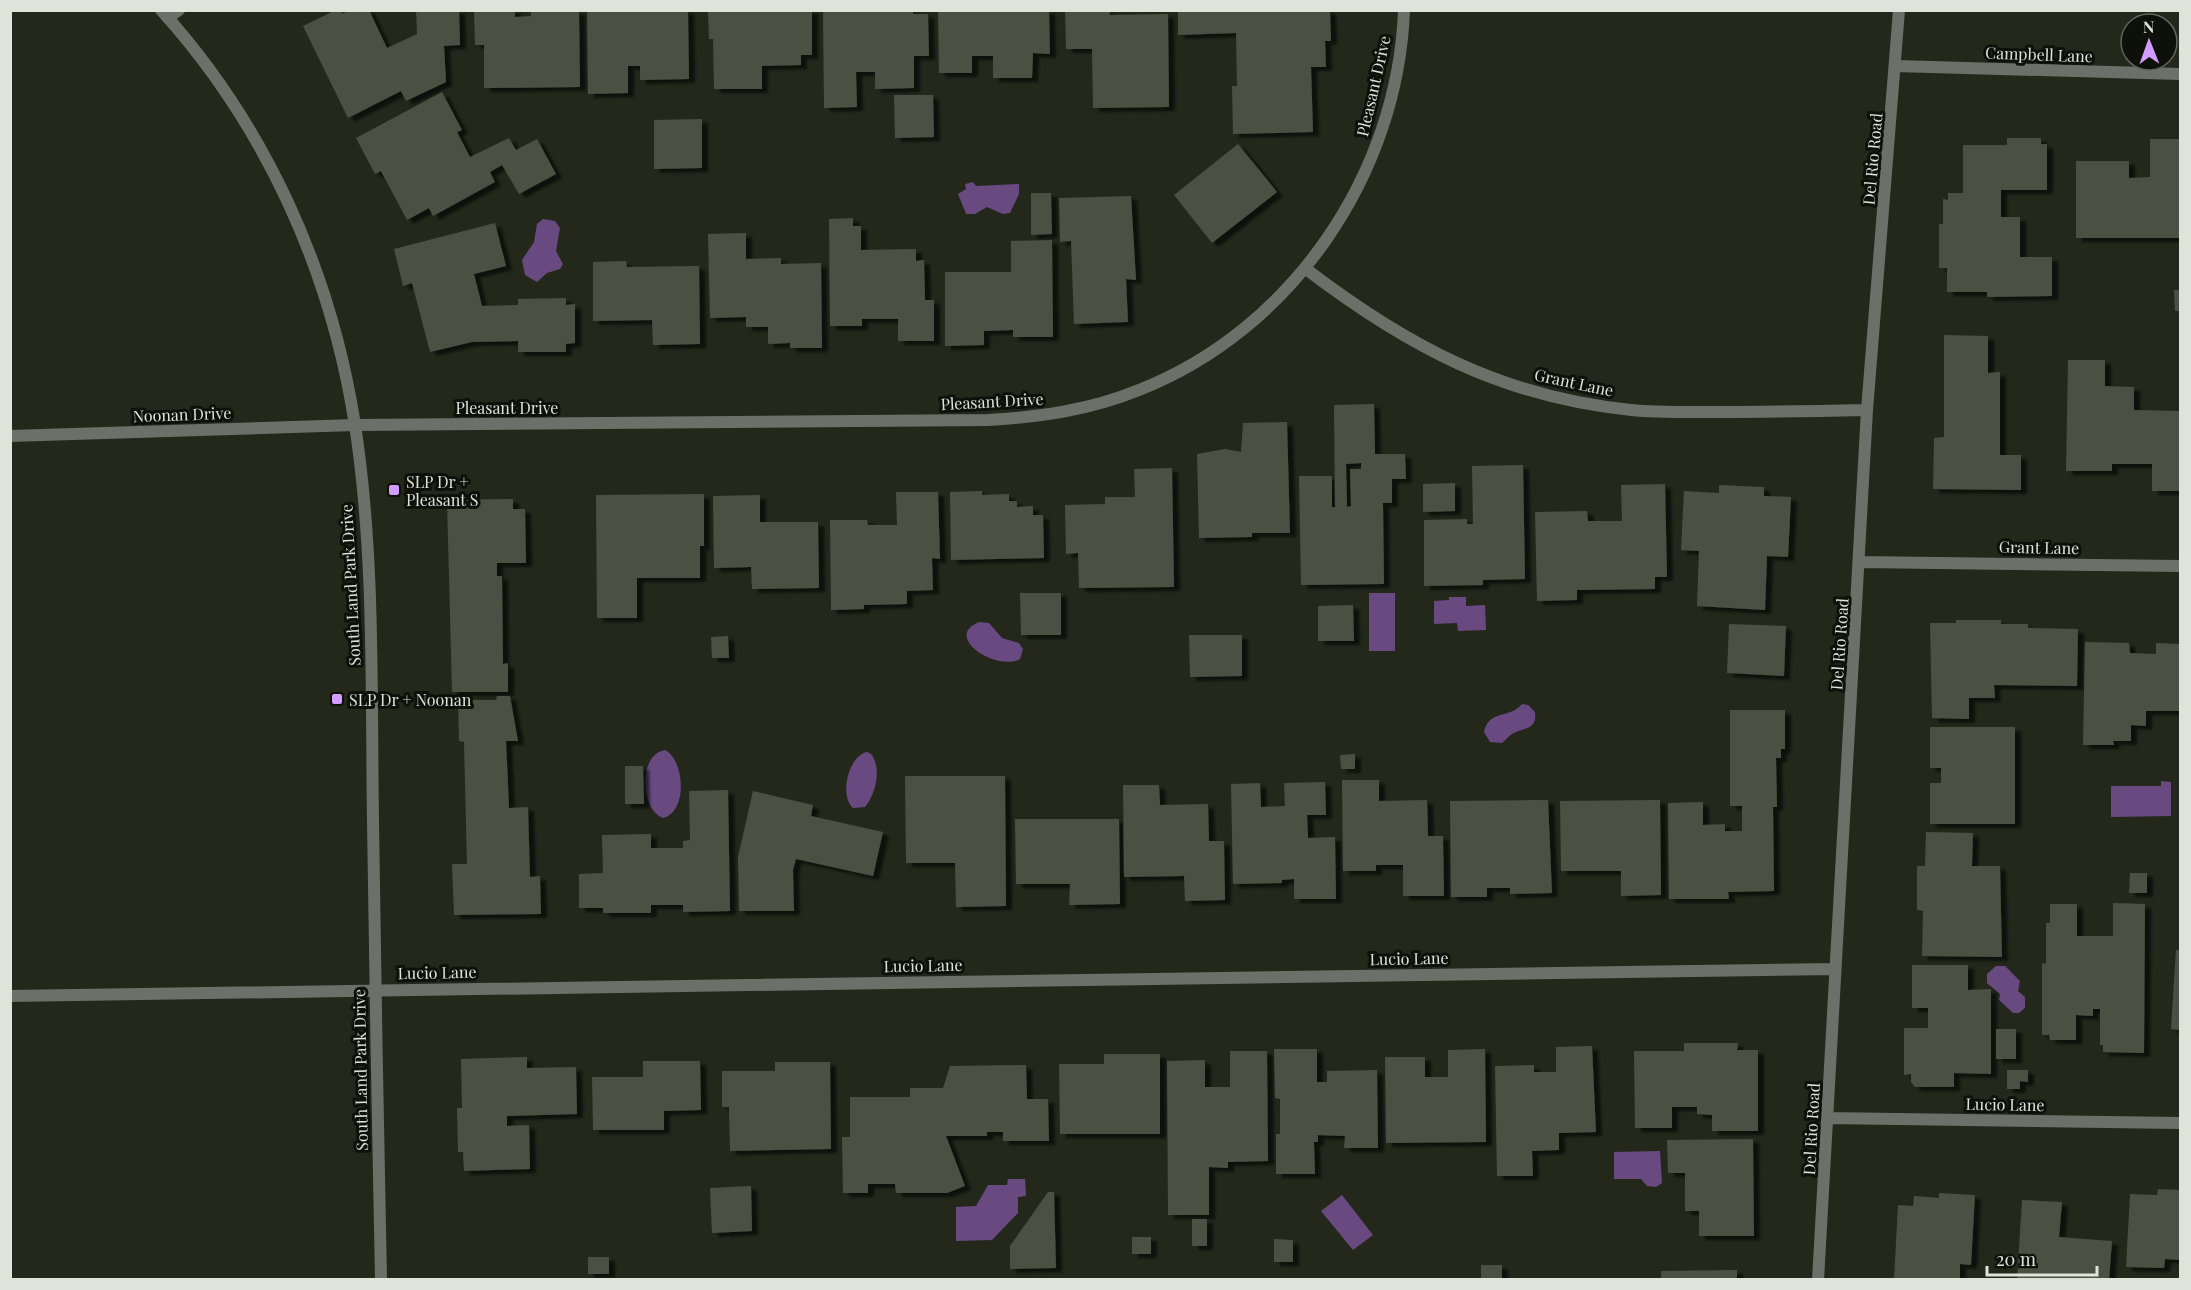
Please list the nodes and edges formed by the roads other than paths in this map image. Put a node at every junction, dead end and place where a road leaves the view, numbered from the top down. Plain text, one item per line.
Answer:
1 (179, 10) edge
2 (1404, 10) edge
3 (1899, 10) edge
4 (165, 14) edge
5 (1896, 66) junction
6 (2181, 74) edge
7 (1306, 269) junction
8 (1867, 410) junction
9 (355, 425) junction
10 (10, 436) edge
11 (1860, 562) junction
12 (2181, 566) edge
13 (1835, 969) junction
14 (375, 989) junction
15 (10, 996) edge
16 (1828, 1118) junction
17 (2181, 1123) edge
18 (381, 1280) edge
19 (1818, 1280) edge

1 - 4 street
2 - 7 street, Pleasant Drive
3 - 5 street, Del Rio Road
4 - 9 street, South Land Park Drive
5 - 6 street, Campbell Lane
5 - 8 street, Del Rio Road
7 - 8 street, Grant Lane
7 - 9 street, Pleasant Drive
8 - 11 street, Del Rio Road
9 - 10 street, Noonan Drive
9 - 14 street, South Land Park Drive
11 - 12 street, Grant Lane
11 - 13 street, Del Rio Road
13 - 14 street, Lucio Lane
13 - 16 street, Del Rio Road
14 - 15 street, Lucio Lane
14 - 18 street, South Land Park Drive
16 - 17 street, Lucio Lane
16 - 19 street, Del Rio Road

